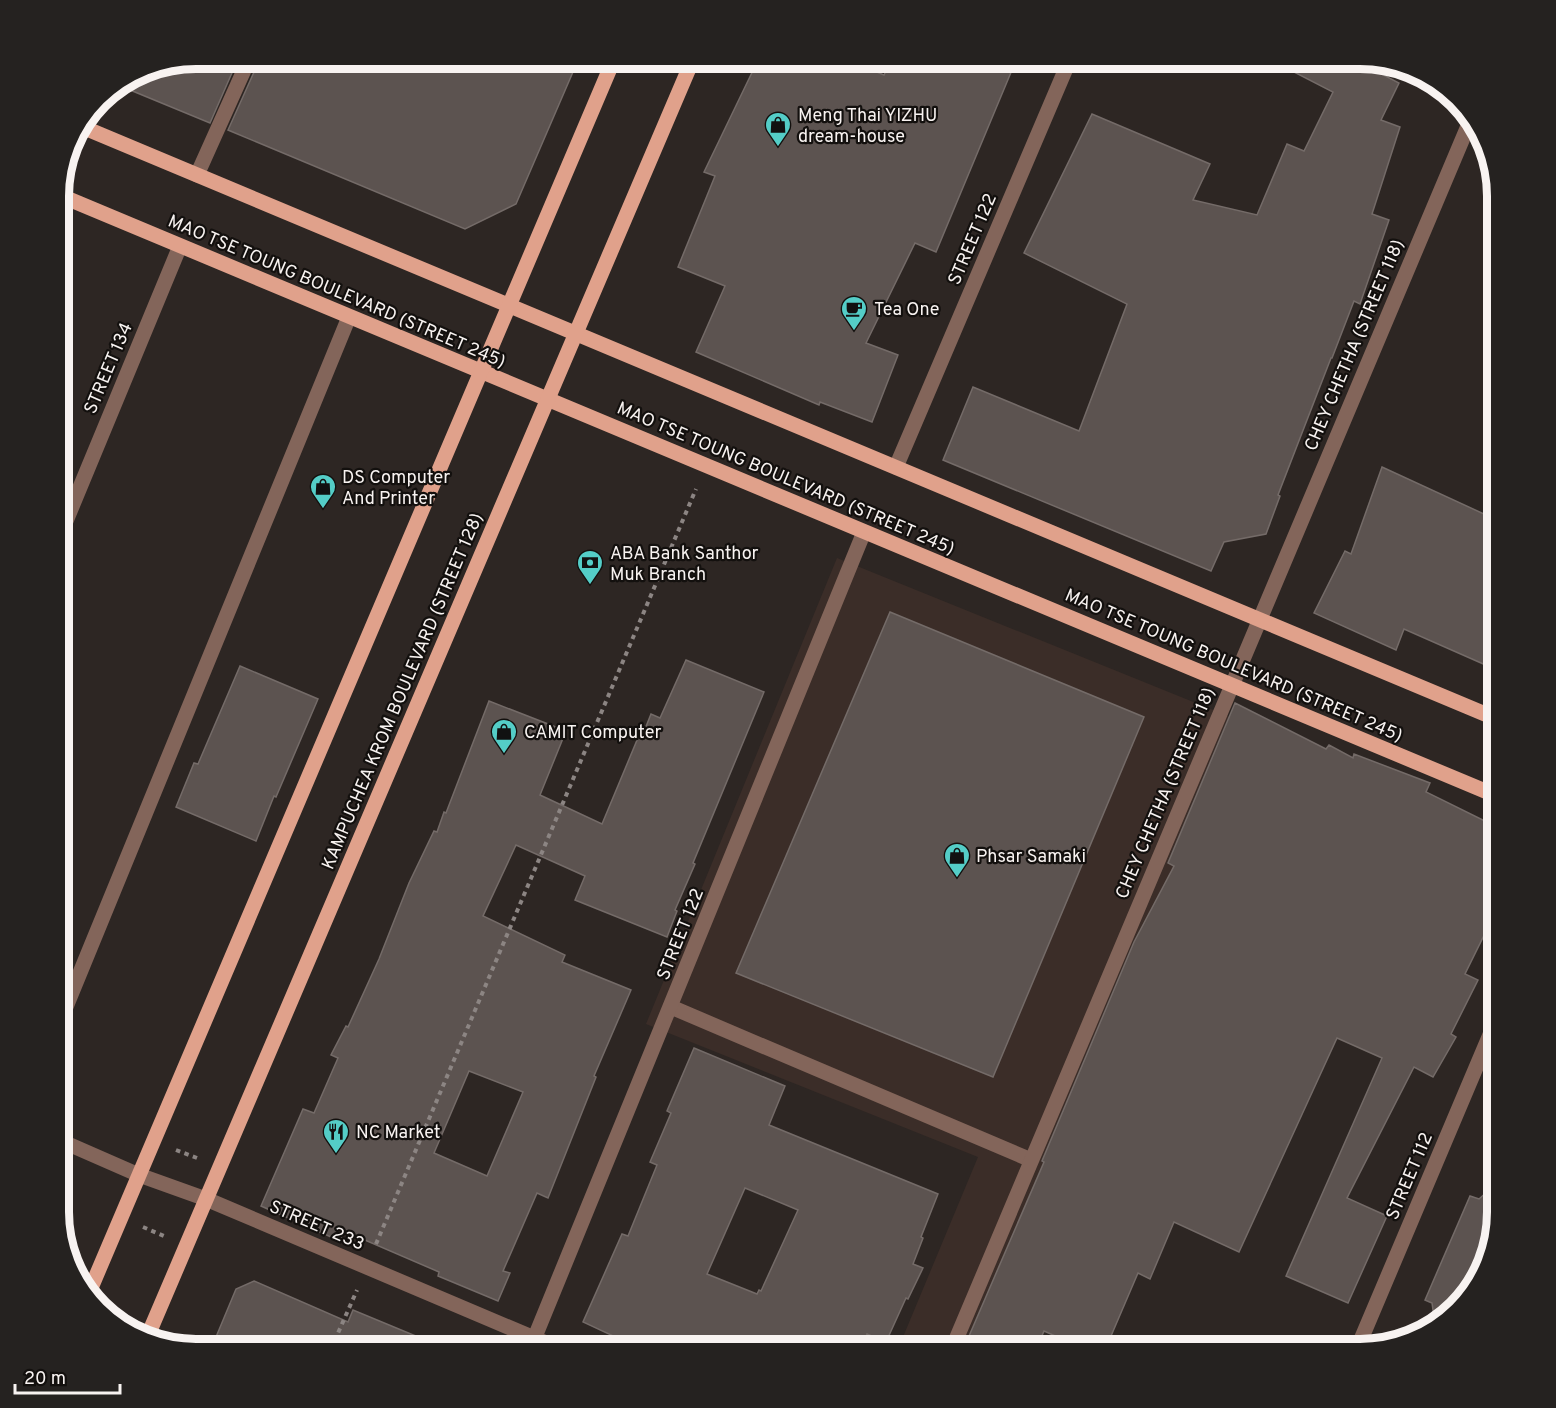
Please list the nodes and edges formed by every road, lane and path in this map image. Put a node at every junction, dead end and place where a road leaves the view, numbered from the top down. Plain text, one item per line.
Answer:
1 (245, 69) edge
2 (609, 69) edge
3 (688, 69) edge
4 (1065, 69) edge
5 (1467, 128) edge
6 (88, 129) edge
7 (197, 175) junction
8 (69, 199) edge
9 (180, 246) junction
10 (509, 306) junction
11 (349, 317) junction
12 (576, 334) junction
13 (480, 372) junction
14 (548, 400) junction
15 (706, 466) junction
16 (896, 467) junction
17 (69, 514) edge
18 (864, 532) junction
19 (1259, 620) junction
20 (1232, 685) junction
21 (1487, 715) edge
22 (1487, 792) edge
23 (69, 1000) edge
24 (671, 1007) junction
25 (1487, 1042) edge
26 (154, 1141) junction
27 (69, 1144) edge
28 (1031, 1160) junction
29 (219, 1168) junction
30 (140, 1175) junction
31 (206, 1199) junction
32 (121, 1217) junction
33 (186, 1246) junction
34 (366, 1267) junction
35 (92, 1285) edge
36 (150, 1330) edge
37 (336, 1339) edge
38 (522, 1339) edge
39 (535, 1339) edge
40 (956, 1339) edge
41 (1362, 1339) edge

1 - 7 street
2 - 10 main road
3 - 12 main road, KAMPUCHEA KROM BOULEVARD (STREET 128)
4 - 16 street, STREET 122
5 - 19 street, CHEY CHETHA (STREET 118)
6 - 7 main road
7 - 10 main road
8 - 9 main road, MAO TSE TOUNG BOULEVARD (STREET 245)
9 - 11 main road, MAO TSE TOUNG BOULEVARD (STREET 245)
9 - 17 street, STREET 134
10 - 12 main road
10 - 13 main road
11 - 13 main road, MAO TSE TOUNG BOULEVARD (STREET 245)
11 - 23 street
12 - 14 main road, KAMPUCHEA KROM BOULEVARD (STREET 128)
12 - 16 main road
13 - 14 main road, MAO TSE TOUNG BOULEVARD (STREET 245)
13 - 26 main road
14 - 15 main road, MAO TSE TOUNG BOULEVARD (STREET 245)
14 - 29 main road, KAMPUCHEA KROM BOULEVARD (STREET 128)
15 - 18 main road, MAO TSE TOUNG BOULEVARD (STREET 245)
15 - 34 path
16 - 19 main road
18 - 20 main road, MAO TSE TOUNG BOULEVARD (STREET 245)
18 - 24 street, STREET 122
19 - 20 street, CHEY CHETHA (STREET 118)
19 - 21 main road
20 - 22 main road, MAO TSE TOUNG BOULEVARD (STREET 245)
20 - 28 street, CHEY CHETHA (STREET 118)
24 - 28 street
24 - 39 street, STREET 122
25 - 41 street, STREET 112
26 - 29 path
26 - 30 main road
27 - 30 street, STREET 233
28 - 40 street, CHEY CHETHA (STREET 118)
29 - 31 main road, KAMPUCHEA KROM BOULEVARD (STREET 128)
30 - 31 street, STREET 233
30 - 32 main road
31 - 33 main road, KAMPUCHEA KROM BOULEVARD (STREET 128)
31 - 34 street, STREET 233
32 - 33 path
32 - 35 main road
33 - 36 main road, KAMPUCHEA KROM BOULEVARD (STREET 128)
34 - 37 path
34 - 38 street, STREET 233

